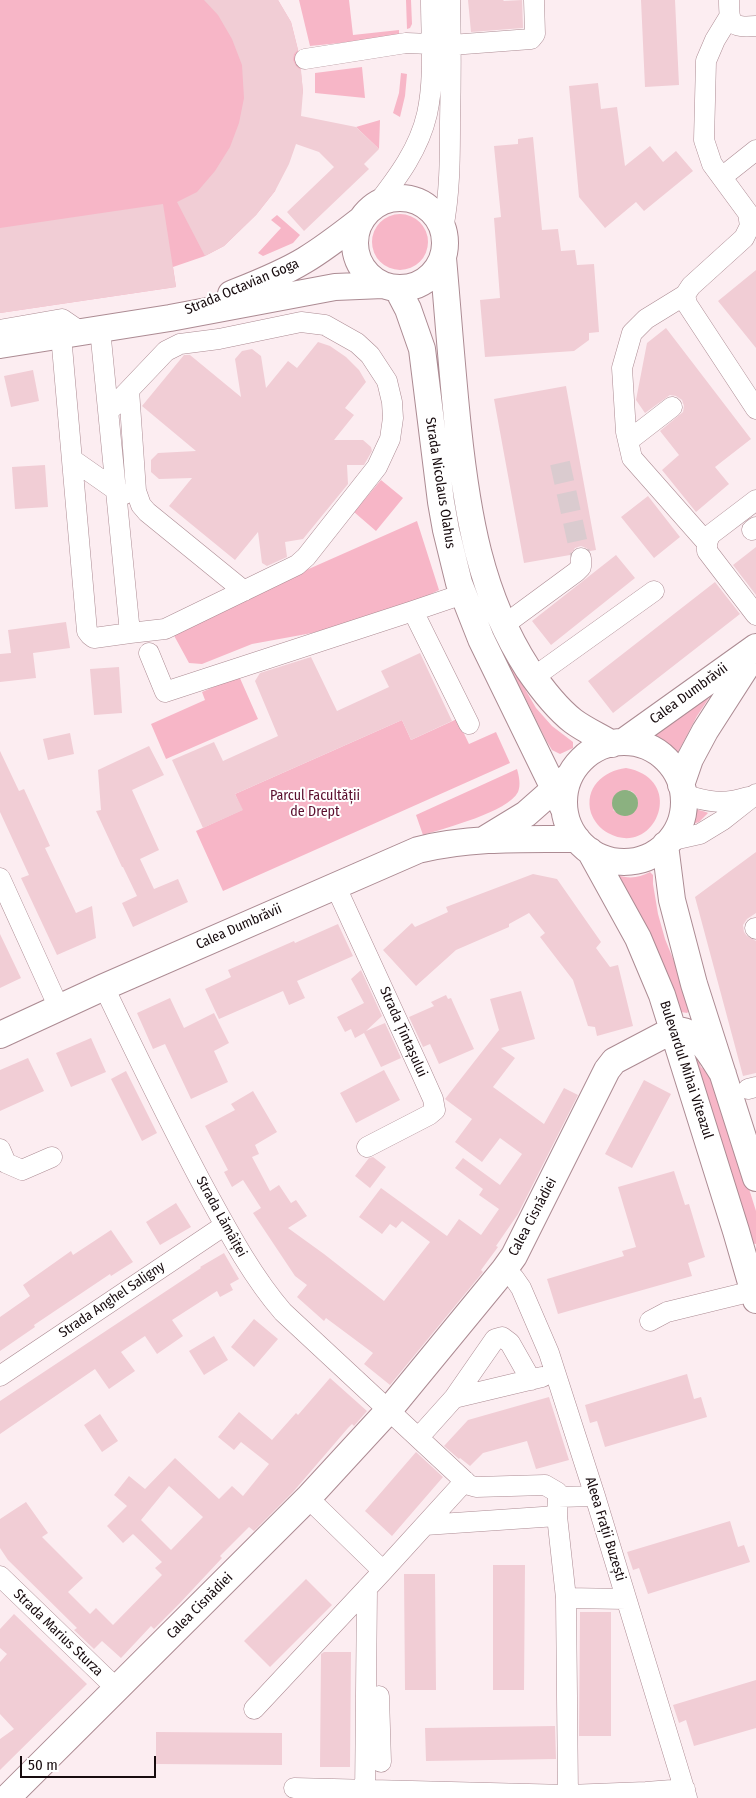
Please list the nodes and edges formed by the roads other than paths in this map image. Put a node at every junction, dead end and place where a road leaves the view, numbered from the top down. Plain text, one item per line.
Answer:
1 (431, 0) edge
2 (450, 0) edge
3 (534, 0) edge
4 (729, 9) edge
5 (756, 26) edge
6 (431, 44) junction
7 (451, 45) junction
8 (305, 60) dead end
9 (756, 150) edge
10 (722, 177) junction
11 (369, 211) junction
12 (444, 228) junction
13 (443, 258) junction
14 (390, 286) junction
15 (685, 295) junction
16 (170, 318) junction
17 (0, 330) edge
18 (81, 332) junction
19 (0, 345) edge
20 (129, 390) junction
21 (672, 407) dead end
22 (756, 409) edge
23 (109, 412) junction
24 (628, 441) junction
25 (73, 460) junction
26 (116, 490) junction
27 (756, 500) edge
28 (147, 512) junction
29 (707, 543) junction
30 (581, 558) tunnel mouth
31 (244, 591) junction
32 (654, 591) dead end
33 (463, 594) junction
34 (413, 611) junction
35 (756, 615) edge
36 (504, 625) junction
37 (130, 633) junction
38 (756, 647) edge
39 (149, 652) dead end
40 (756, 652) edge
41 (534, 678) junction
42 (469, 724) dead end
43 (618, 743) junction
44 (682, 789) junction
45 (563, 790) junction
46 (755, 795) edge
47 (485, 840) junction
48 (667, 843) junction
49 (583, 845) junction
50 (0, 878) edge
51 (335, 885) junction
52 (104, 987) junction
53 (59, 1008) junction
54 (673, 1030) junction
55 (0, 1035) edge
56 (723, 1074) junction
57 (367, 1146) dead end
58 (0, 1149) edge
59 (52, 1157) dead end
60 (756, 1178) edge
61 (224, 1224) junction
62 (748, 1248) edge
63 (504, 1270) junction
64 (754, 1296) edge
65 (650, 1321) dead end
66 (556, 1374) junction
67 (0, 1376) edge
68 (531, 1380) junction
69 (454, 1398) junction
70 (389, 1410) junction
71 (419, 1437) junction
72 (465, 1481) junction
73 (595, 1496) junction
74 (308, 1498) junction
75 (558, 1507) junction
76 (425, 1525) junction
77 (0, 1576) edge
78 (375, 1580) junction
79 (566, 1598) junction
80 (626, 1599) junction
81 (117, 1689) junction
82 (254, 1709) dead end
83 (381, 1762) dead end
84 (294, 1788) dead end
85 (365, 1794) edge
86 (686, 1794) edge
87 (568, 1795) junction
88 (646, 1795) edge
89 (512, 1796) edge
90 (7, 1798) edge

1 - 6 street
2 - 7 street
3 - 7 street
4 - 5 street
4 - 10 street
6 - 8 street
6 - 11 street
7 - 12 street
9 - 10 street
10 - 15 street
11 - 12 main road
11 - 14 main road
11 - 16 main road, Strada Octavian Goga
12 - 13 main road
13 - 14 main road
13 - 36 main road, Strada Nicolaus Olahus
14 - 16 main road, Strada Octavian Goga
14 - 33 main road, Strada Nicolaus Olahus
15 - 22 street
15 - 24 street
16 - 18 main road, Strada Octavian Goga
17 - 18 street
18 - 19 main road, Strada Octavian Goga
18 - 23 street
18 - 25 street
20 - 23 street
20 - 28 street
20 - 31 street
21 - 24 street
23 - 26 street
24 - 29 street
25 - 26 street
25 - 37 street
26 - 28 street
26 - 37 street
27 - 29 street
28 - 31 street
29 - 35 street
30 - 36 street
31 - 37 street
32 - 41 street
33 - 34 street
33 - 45 main road, Strada Nicolaus Olahus
34 - 39 street
34 - 42 street
36 - 41 main road, Strada Nicolaus Olahus
38 - 43 main road, Calea Dumbrăvii
40 - 44 main road, Calea Dumbrăvii
41 - 43 main road, Strada Nicolaus Olahus
43 - 44 main road
43 - 45 main road
44 - 46 street
44 - 48 main road
45 - 47 main road, Calea Dumbrăvii
45 - 49 main road
46 - 48 street
47 - 49 main road, Calea Dumbrăvii
47 - 51 main road, Calea Dumbrăvii
48 - 49 main road
48 - 56 main road
49 - 54 main road, Bulevardul Mihai Viteazul
50 - 53 street
51 - 52 main road, Calea Dumbrăvii
51 - 57 street, Strada Țintașului
52 - 53 main road, Calea Dumbrăvii
52 - 61 street, Strada Lămâiței
53 - 55 main road, Calea Dumbrăvii
54 - 56 main road
54 - 62 main road, Bulevardul Mihai Viteazul
54 - 63 main road, Calea Cisnădiei
56 - 60 main road
58 - 59 street
61 - 67 street, Strada Anghel Saligny
61 - 70 street, Strada Lămâiței
62 - 64 main road, Bulevardul Mihai Viteazul
63 - 66 street, Aleea Frații Buzești
63 - 70 main road, Calea Cisnădiei
64 - 65 street
66 - 68 street
66 - 73 street, Aleea Frații Buzești
68 - 69 street
68 - 69 street
69 - 71 street
70 - 71 street
70 - 74 main road, Calea Cisnădiei
71 - 72 street
72 - 75 street
72 - 76 street
73 - 75 street
73 - 80 street, Aleea Frații Buzești
74 - 78 street
74 - 81 main road, Calea Cisnădiei
75 - 76 street
75 - 79 street
76 - 78 street
77 - 81 street, Strada Marius Sturza
78 - 82 street
78 - 83 street
78 - 85 street
79 - 80 street
79 - 87 street
80 - 86 street, Aleea Frații Buzești
81 - 90 main road, Calea Cisnădiei
84 - 85 street
85 - 89 street
86 - 88 street
87 - 88 street
87 - 89 street

